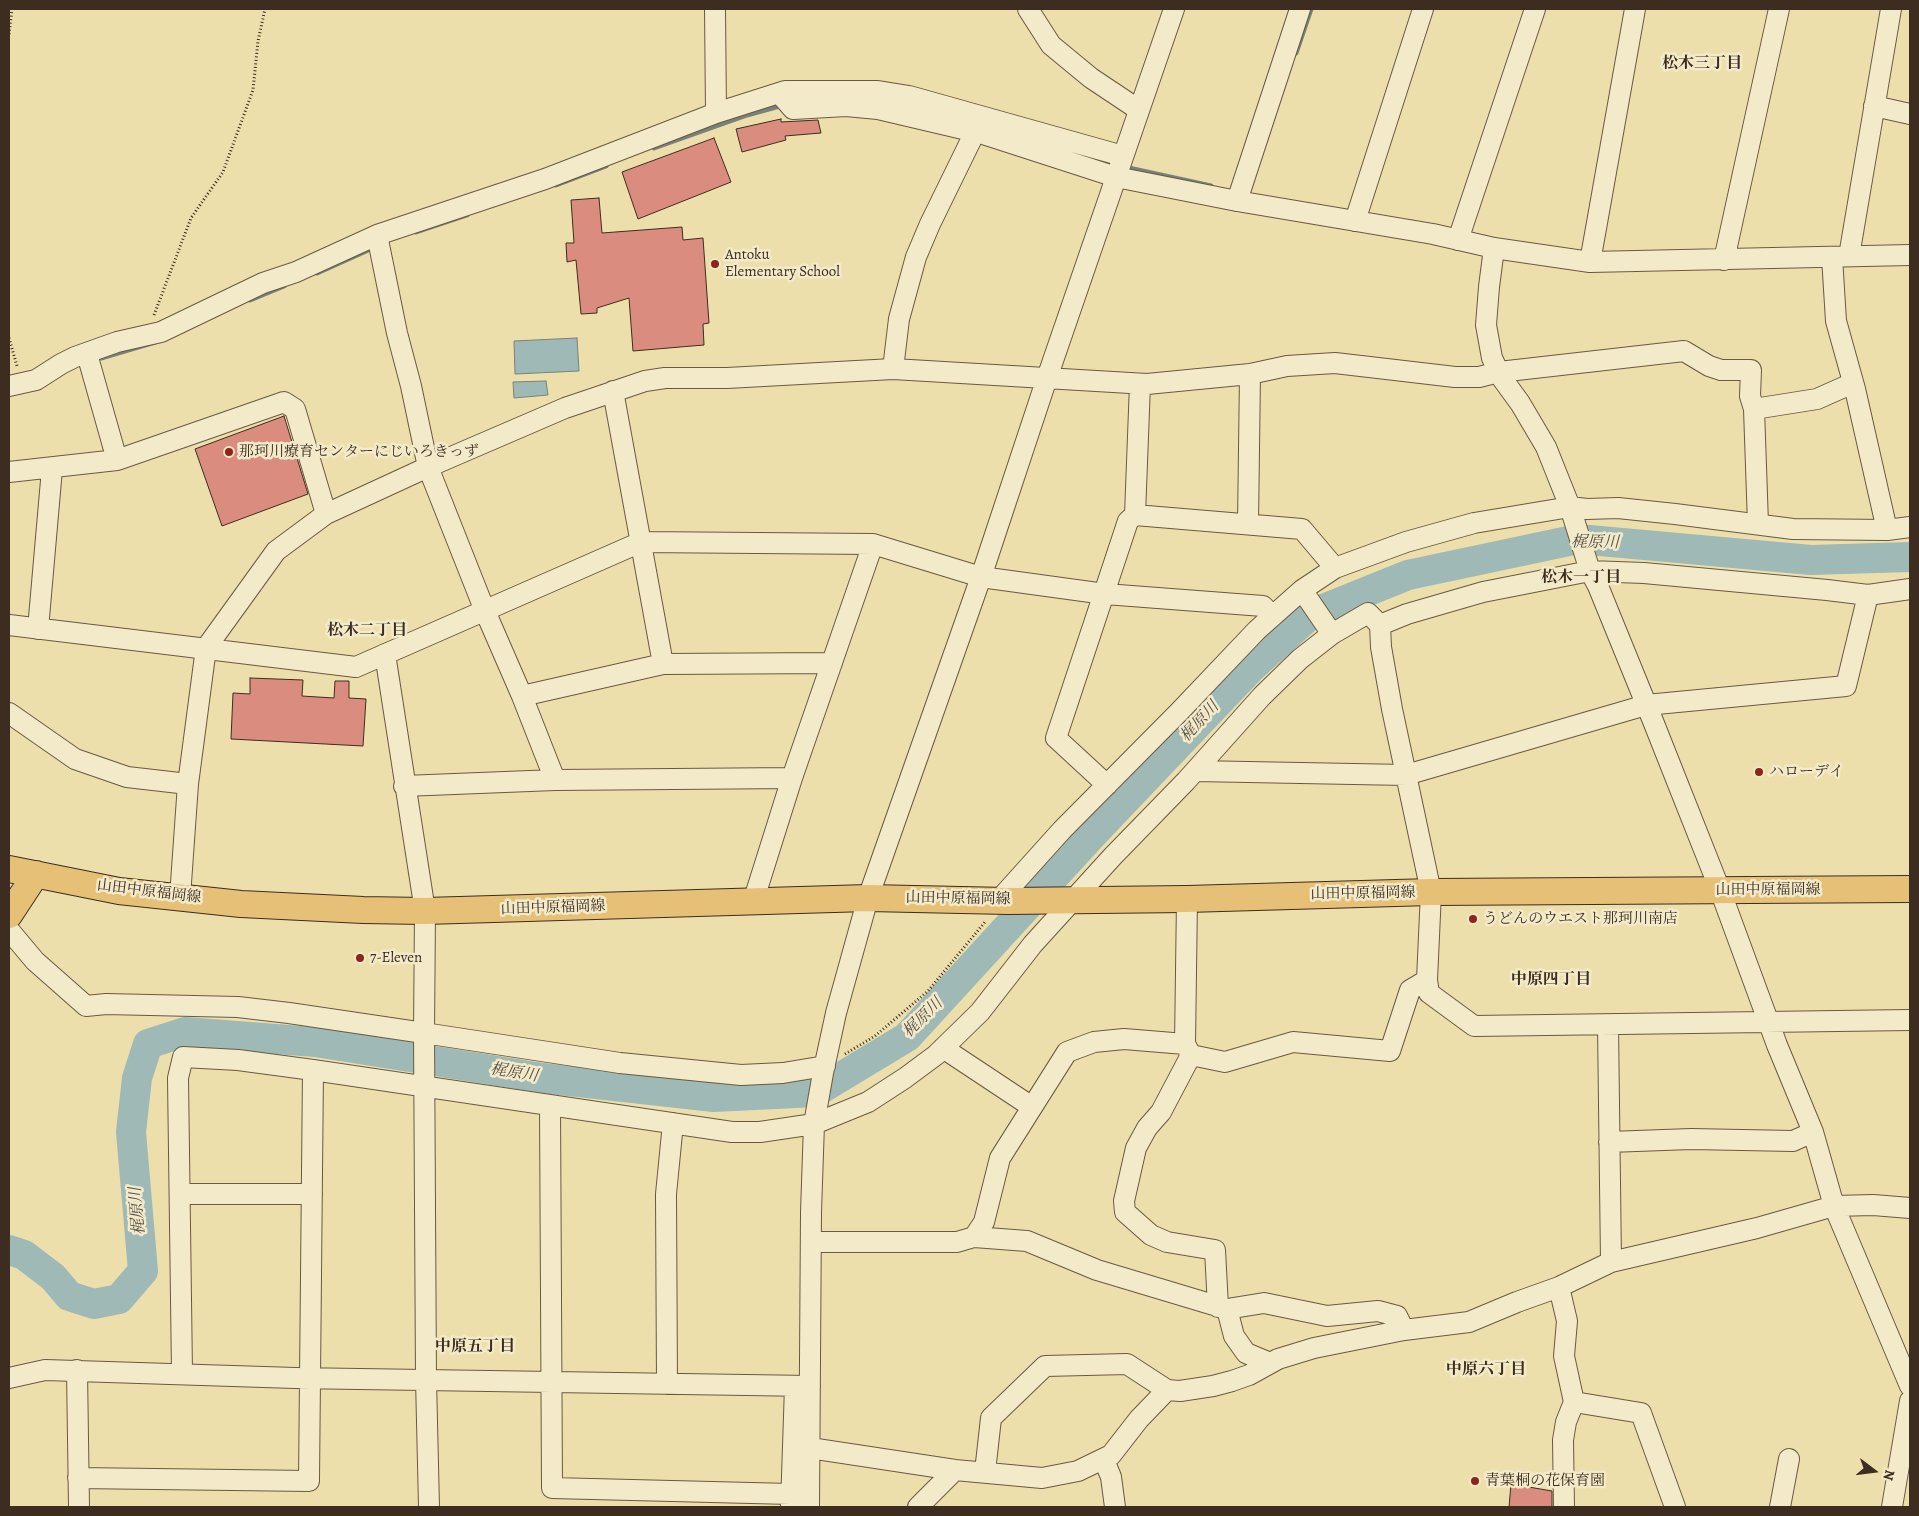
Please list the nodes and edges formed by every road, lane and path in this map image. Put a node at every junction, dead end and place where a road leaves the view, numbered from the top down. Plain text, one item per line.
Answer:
1 (12, 9) edge
2 (265, 9) edge
3 (716, 9) edge
4 (1028, 9) edge
5 (1174, 9) edge
6 (1300, 9) edge
7 (1423, 9) edge
8 (1535, 9) edge
9 (1635, 9) edge
10 (1779, 9) edge
11 (1891, 9) edge
12 (9, 34) edge
13 (778, 93) junction
14 (1874, 106) junction
15 (1139, 110) junction
16 (716, 113) junction
17 (1910, 114) edge
18 (975, 132) junction
19 (1124, 156) junction
20 (1116, 177) junction
21 (1237, 201) junction
22 (1355, 221) junction
23 (376, 235) junction
24 (1458, 240) junction
25 (1494, 248) junction
26 (1910, 254) edge
27 (1840, 257) junction
28 (1724, 260) junction
29 (1590, 262) junction
30 (146, 336) junction
31 (9, 338) edge
32 (87, 354) junction
33 (893, 369) junction
34 (1499, 372) junction
35 (1250, 374) junction
36 (1047, 378) junction
37 (1853, 383) junction
38 (1140, 384) junction
39 (15, 385) edge
40 (613, 391) junction
41 (1754, 409) junction
42 (117, 460) junction
43 (428, 467) junction
44 (52, 468) junction
45 (9, 472) edge
46 (1570, 507) junction
47 (326, 514) junction
48 (1135, 515) junction
49 (1248, 524) junction
50 (1758, 524) junction
51 (1910, 527) edge
52 (1887, 530) junction
53 (641, 542) junction
54 (873, 544) junction
55 (1335, 568) junction
56 (1590, 570) junction
57 (981, 577) junction
58 (1910, 589) edge
59 (1304, 592) junction
60 (1105, 594) junction
61 (1868, 596) junction
62 (484, 611) junction
63 (1272, 616) junction
64 (9, 625) edge
65 (1380, 625) junction
66 (38, 629) junction
67 (1331, 632) junction
68 (206, 648) junction
69 (386, 654) junction
70 (832, 663) junction
71 (663, 664) junction
72 (522, 696) junction
73 (1646, 705) junction
74 (9, 714) edge
75 (1195, 771) junction
76 (1406, 775) junction
77 (792, 778) junction
78 (555, 780) junction
79 (188, 784) junction
80 (1106, 785) junction
81 (404, 786) junction
82 (9, 869) edge
83 (36, 874) junction
84 (1910, 889) edge
85 (1720, 890) junction
86 (1431, 892) junction
87 (180, 896) junction
88 (868, 898) junction
89 (1064, 899) junction
90 (1186, 899) junction
91 (1003, 901) junction
92 (753, 902) junction
93 (424, 911) junction
94 (9, 915) edge
95 (9, 930) edge
96 (1427, 980) junction
97 (1910, 1020) edge
98 (1768, 1023) junction
99 (1608, 1025) junction
100 (424, 1033) junction
101 (943, 1048) junction
102 (1188, 1049) junction
103 (824, 1069) junction
104 (313, 1070) junction
105 (425, 1085) junction
106 (550, 1105) junction
107 (1032, 1107) junction
108 (815, 1121) junction
109 (673, 1123) junction
110 (1813, 1132) junction
111 (1608, 1142) junction
112 (180, 1194) junction
113 (312, 1194) junction
114 (1834, 1206) junction
115 (1910, 1208) edge
116 (974, 1237) junction
117 (811, 1242) junction
118 (1611, 1262) junction
119 (1559, 1287) junction
120 (1222, 1308) junction
121 (1404, 1330) junction
122 (1270, 1363) junction
123 (77, 1370) junction
124 (182, 1373) junction
125 (9, 1378) edge
126 (310, 1378) junction
127 (426, 1379) junction
128 (551, 1382) junction
129 (667, 1384) junction
130 (802, 1386) junction
131 (1910, 1386) edge
132 (1167, 1390) junction
133 (1910, 1401) edge
134 (1574, 1402) junction
135 (810, 1448) junction
136 (1789, 1459) dead end
137 (1104, 1460) junction
138 (955, 1470) junction
139 (985, 1472) junction
140 (78, 1478) junction
141 (682, 1499) edge
142 (791, 1501) edge
143 (80, 1507) edge
144 (429, 1507) edge
145 (809, 1507) edge
146 (918, 1507) edge
147 (1115, 1507) edge
148 (1564, 1507) edge
149 (1675, 1507) edge
150 (1780, 1507) edge
151 (1892, 1507) edge

1 - 12 path
2 - 30 path
3 - 16 street
4 - 15 street
5 - 15 street
6 - 21 street
7 - 22 street
8 - 24 street
9 - 29 street
10 - 28 street
11 - 14 street
13 - 16 street
13 - 18 street
13 - 19 street
14 - 17 street
14 - 27 street
15 - 19 street
16 - 23 street
18 - 20 street
18 - 33 street
19 - 20 street
20 - 21 street
20 - 36 street
21 - 22 street
22 - 24 street
23 - 30 street
23 - 43 street
24 - 25 street
25 - 29 street
25 - 34 street
26 - 27 street
27 - 28 street
27 - 37 street
28 - 29 street
30 - 32 street
31 - 39 path
32 - 39 street
32 - 42 street
33 - 36 street
33 - 40 street
34 - 35 street
34 - 41 street
34 - 46 street
35 - 38 street
35 - 49 street
36 - 38 street
36 - 57 street
37 - 41 street
37 - 52 street
38 - 48 street
40 - 43 street
40 - 53 street
41 - 50 street
42 - 44 street
42 - 47 street
43 - 47 street
43 - 62 street
44 - 45 street
44 - 66 street
46 - 50 street
46 - 55 street
46 - 56 street
47 - 68 street
48 - 49 street
48 - 60 street
49 - 55 street
50 - 52 street
51 - 52 street
53 - 54 street
53 - 62 street
53 - 71 street
54 - 57 street
54 - 70 street
55 - 59 street
56 - 61 street
56 - 65 street
56 - 73 street
57 - 60 street
57 - 88 street
58 - 61 street
59 - 63 street
59 - 67 street
60 - 63 street
60 - 80 street
61 - 73 street
62 - 69 street
62 - 72 street
63 - 80 street
64 - 66 street
65 - 67 street
65 - 76 street
66 - 68 street
67 - 75 street
68 - 69 street
68 - 79 street
69 - 81 street
70 - 71 street
70 - 77 street
71 - 72 street
72 - 78 street
73 - 76 street
73 - 85 street
74 - 79 street
75 - 76 street
75 - 89 street
76 - 86 street
77 - 78 street
77 - 92 street
78 - 81 street
79 - 87 street
80 - 91 street
81 - 93 street
82 - 83 main road, 山田中原福岡線
83 - 87 main road, 山田中原福岡線
83 - 94 main road
84 - 85 main road, 山田中原福岡線
85 - 86 main road, 山田中原福岡線
85 - 98 street
86 - 90 main road, 山田中原福岡線
86 - 96 street
87 - 93 main road, 山田中原福岡線
88 - 91 main road, 山田中原福岡線
88 - 92 main road, 山田中原福岡線
88 - 103 street
89 - 90 main road, 山田中原福岡線
89 - 91 main road, 山田中原福岡線
89 - 101 street
90 - 102 street
91 - 103 path
92 - 93 main road, 山田中原福岡線
93 - 100 street
95 - 100 street
96 - 99 street
96 - 102 street
97 - 98 street
98 - 99 street
98 - 110 street
99 - 111 street
100 - 103 street
100 - 105 street
101 - 107 street
101 - 108 street
102 - 107 street
102 - 120 street
103 - 108 street
104 - 105 street
104 - 112 street
104 - 113 street
105 - 106 street
105 - 127 street
106 - 109 street
106 - 128 street
107 - 116 street
108 - 109 street
108 - 117 street
109 - 129 street
110 - 111 street
110 - 114 street
111 - 118 street
112 - 113 street
112 - 124 street
113 - 126 street
114 - 115 street
114 - 118 street
114 - 131 street
116 - 117 street
116 - 120 street
117 - 130 street
118 - 119 street
119 - 121 street
119 - 134 street
120 - 121 street
120 - 122 street
121 - 122 street
122 - 132 street
123 - 124 street
123 - 125 street
123 - 140 street
124 - 126 street
126 - 127 street
126 - 140 street
127 - 128 street
127 - 144 street
128 - 129 street
128 - 141 street
129 - 130 street
130 - 135 street
130 - 142 street
132 - 137 street
132 - 139 street
133 - 151 street
134 - 148 street
134 - 149 street
135 - 138 street
135 - 145 street
136 - 150 street
137 - 139 street
137 - 147 street
138 - 139 street
138 - 146 street
140 - 143 street
141 - 142 street

